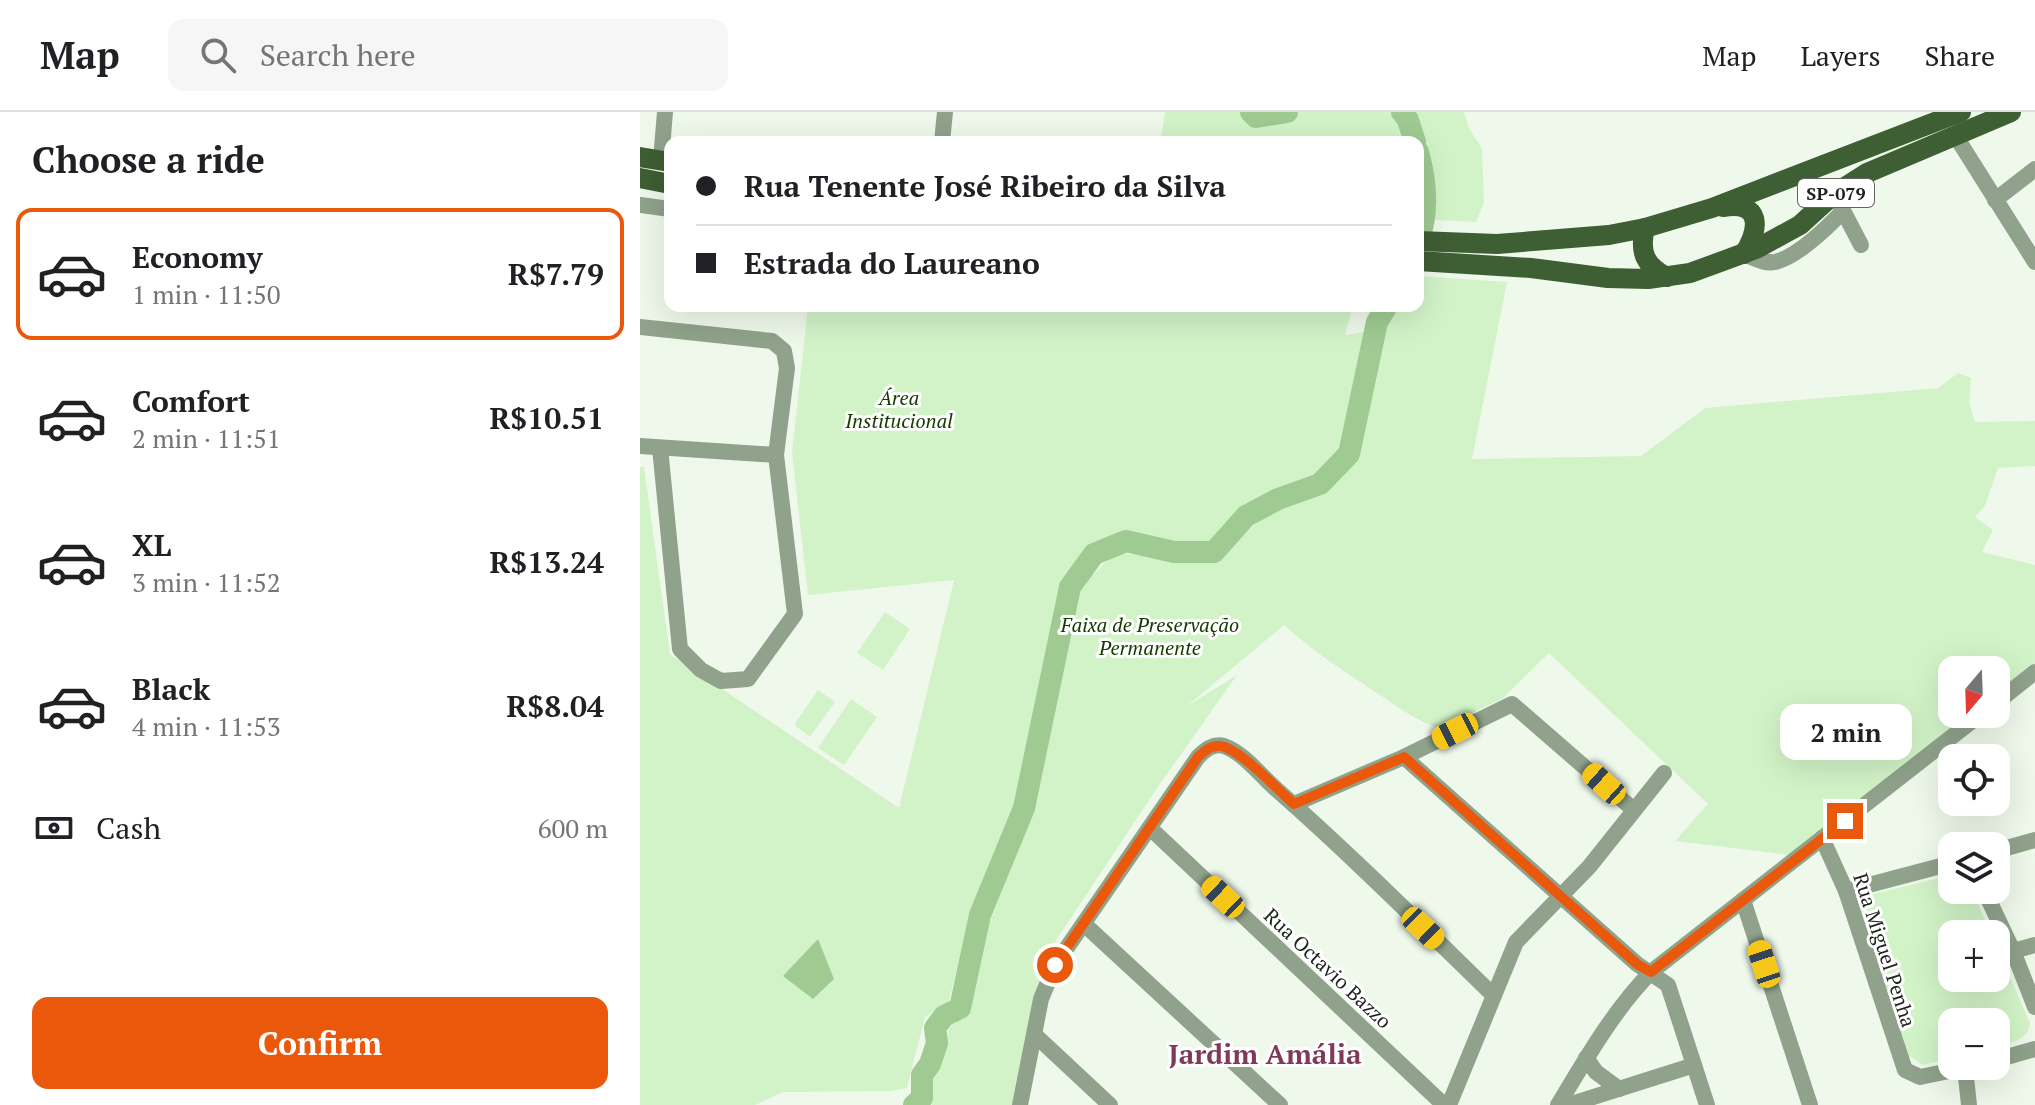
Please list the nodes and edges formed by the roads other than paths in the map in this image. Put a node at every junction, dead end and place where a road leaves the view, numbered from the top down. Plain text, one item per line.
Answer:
1 (665, 112) edge
2 (945, 112) edge
3 (1961, 112) edge
4 (2011, 112) edge
5 (1955, 135) junction
6 (665, 136) edge
7 (943, 136) edge
8 (640, 157) edge
9 (664, 161) edge
10 (2035, 169) edge
11 (640, 178) edge
12 (664, 183) edge
13 (1995, 200) junction
14 (1838, 202) junction
15 (640, 205) edge
16 (664, 208) edge
17 (1712, 208) junction
18 (1645, 228) junction
19 (1424, 243) edge
20 (1861, 245) dead end
21 (1447, 253) junction
22 (1744, 254) junction
23 (1424, 259) edge
24 (2035, 262) edge
25 (1667, 277) junction
26 (640, 327) edge
27 (640, 446) edge
28 (660, 448) junction
29 (776, 455) junction
30 (2035, 672) edge
31 (2010, 692) edge
32 (1963, 728) edge
33 (1404, 757) junction
34 (1664, 773) dead end
35 (1294, 804) junction
36 (1634, 810) junction
37 (1150, 828) junction
38 (1822, 838) junction
39 (2035, 840) edge
40 (2010, 847) edge
41 (1938, 867) edge
42 (1846, 891) junction
43 (1560, 897) junction
44 (1743, 900) junction
45 (1991, 904) edge
46 (1084, 924) junction
47 (2035, 945) edge
48 (2013, 951) junction
49 (1651, 972) junction
50 (1493, 995) junction
51 (2035, 1007) edge
52 (1035, 1035) junction
53 (2035, 1049) edge
54 (2010, 1056) edge
55 (1586, 1058) junction
56 (1067, 1065) junction
57 (1694, 1065) junction
58 (1027, 1071) junction
59 (1462, 1073) junction
60 (1938, 1073) edge
61 (1969, 1080) edge
62 (1420, 1082) junction
63 (1619, 1089) junction
64 (1020, 1105) edge
65 (1110, 1105) edge
66 (1280, 1105) edge
67 (1446, 1105) edge
68 (1558, 1105) edge
69 (1568, 1105) edge
70 (1707, 1105) edge
71 (1810, 1105) edge
72 (1969, 1105) edge

1 - 6 street
2 - 7 street
3 - 17 main road, SP-079
4 - 5 main road, SP-079
5 - 13 street
5 - 14 main road, SP-079
8 - 9 main road
10 - 13 street
11 - 12 main road
13 - 24 street
14 - 20 street
14 - 22 main road, SP-079
15 - 16 street
17 - 18 main road, SP-079
17 - 22 main road
18 - 21 main road, SP-079
18 - 25 main road
19 - 21 main road, SP-079
21 - 23 main road, SP-079
21 - 25 main road, SP-079
22 - 25 main road, SP-079
26 - 29 street
27 - 28 street
28 - 29 street
28 - 29 street
30 - 31 street
32 - 38 street
33 - 35 street
33 - 36 street
33 - 43 street
34 - 36 street
35 - 37 street
35 - 50 street
36 - 43 street
37 - 46 street
37 - 62 street, Rua Octavio Bazzo
38 - 42 street, Rua Miguel Penha
38 - 44 street
39 - 40 street
41 - 42 street
42 - 60 street, Rua Miguel Penha
43 - 49 street
43 - 50 street
44 - 49 street
44 - 71 street
45 - 48 street
46 - 52 street
46 - 66 street
47 - 48 street
48 - 51 street
49 - 55 street
49 - 57 street
50 - 59 street
52 - 56 street
52 - 58 street
53 - 54 street
55 - 63 street
55 - 68 street
56 - 58 street
56 - 65 street
57 - 63 street
57 - 70 street
58 - 64 street
59 - 62 street
59 - 67 street
61 - 72 street
62 - 67 street, Rua Octavio Bazzo
63 - 69 street

